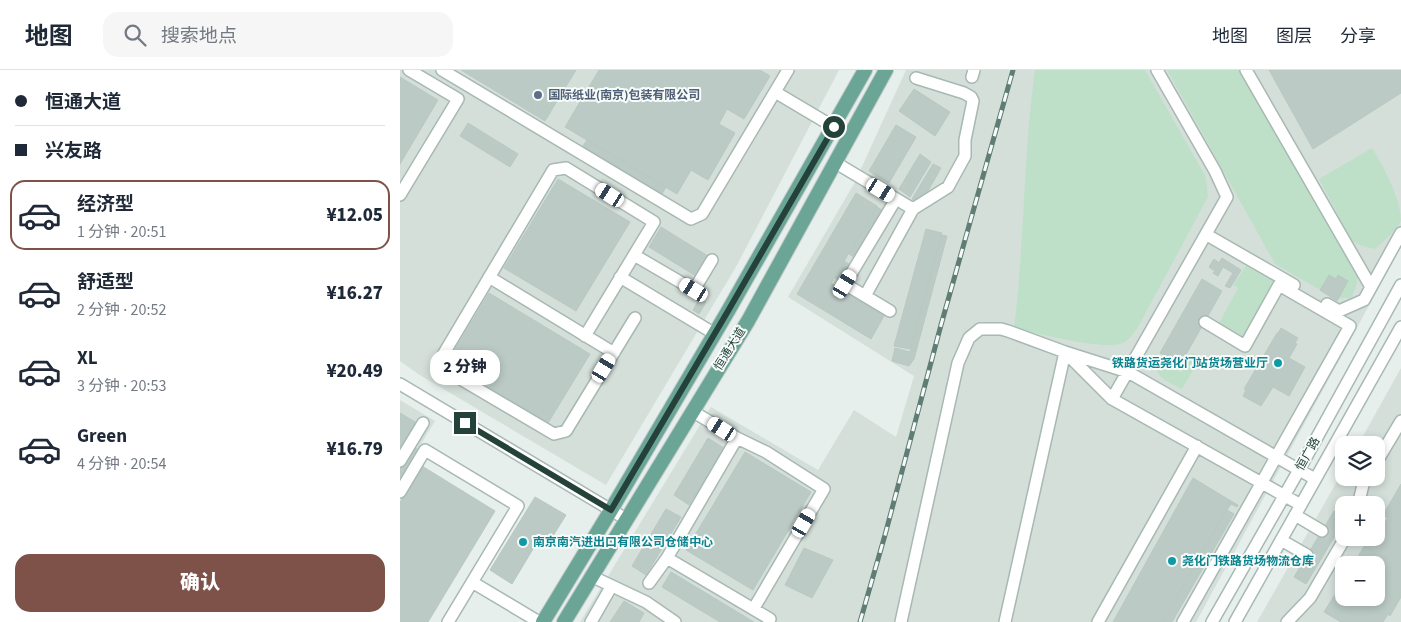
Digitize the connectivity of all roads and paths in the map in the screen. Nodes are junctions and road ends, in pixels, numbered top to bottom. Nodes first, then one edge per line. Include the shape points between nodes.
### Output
1 (409, 70) edge
2 (442, 70) edge
3 (788, 70) edge
4 (865, 70) edge
5 (886, 70) edge
6 (1157, 70) edge
7 (1246, 70) edge
8 (916, 78) dead end
9 (775, 92) junction
10 (834, 127) junction
11 (836, 163) junction
12 (400, 195) edge
13 (896, 199) junction
14 (914, 209) junction
15 (1401, 232) edge
16 (1207, 235) junction
17 (634, 255) junction
18 (712, 260) dead end
19 (489, 277) junction
20 (620, 277) junction
21 (1401, 285) edge
22 (1371, 286) junction
23 (866, 296) junction
24 (890, 311) dead end
25 (635, 318) dead end
26 (1204, 322) dead end
27 (1401, 326) edge
28 (715, 334) junction
29 (585, 336) junction
30 (1065, 352) junction
31 (614, 353) junction
32 (1128, 372) junction
33 (400, 384) edge
34 (1112, 399) junction
35 (692, 411) junction
36 (1401, 421) edge
37 (423, 423) dead end
38 (737, 438) junction
39 (1396, 439) edge
40 (1197, 446) junction
41 (1385, 452) edge
42 (1277, 457) junction
43 (400, 462) edge
44 (1299, 470) junction
45 (1316, 478) junction
46 (1262, 483) junction
47 (400, 492) edge
48 (1284, 495) junction
49 (611, 510) junction
50 (1298, 510) junction
51 (626, 519) junction
52 (1322, 531) tunnel mouth
53 (1281, 540) junction
54 (1336, 546) edge
55 (1307, 555) tunnel mouth
56 (667, 558) junction
57 (591, 576) junction
58 (472, 582) junction
59 (649, 583) dead end
60 (611, 586) junction
61 (754, 608) junction
62 (659, 618) edge
63 (770, 619) dead end
64 (448, 622) edge
65 (539, 622) edge
66 (543, 622) edge
67 (564, 622) edge
68 (591, 622) edge
69 (675, 622) edge
70 (901, 622) edge
71 (1005, 622) edge
72 (1098, 622) edge
73 (1184, 622) edge
74 (1212, 622) edge
75 (1235, 622) edge
76 (1287, 622) edge

1 - 12 street via 458,98
2 - 9 street via 691,219 702,214
3 - 9 street
4 - 10 main road, 恒通大道
5 - 11 main road, 恒通大道
6 - 16 street via 1227,197
7 - 22 street
8 - 14 street via 964,93 973,101 965,156 948,186
9 - 10 street
10 - 28 main road, 恒通大道
11 - 13 street
11 - 35 main road, 恒通大道 via 748,321
13 - 14 street
13 - 23 street via 845,284
14 - 23 street
15 - 22 street
16 - 22 street via 1339,311 1364,300
16 - 32 street
17 - 18 street via 694,290
17 - 19 street via 654,222 566,168 553,170
17 - 20 street
19 - 29 street
19 - 31 street via 436,365 554,434 566,431
20 - 28 street
20 - 29 street
21 - 44 street, 恒广路
23 - 24 street
25 - 31 street
26 - 42 street via 1245,346 1279,285 1350,326
27 - 45 street, 恒广路
28 - 49 main road, 恒通大道
29 - 31 street
30 - 32 street
30 - 34 street
30 - 70 street via 1000,329 980,329 969,338 958,363
30 - 71 street
32 - 34 street
32 - 42 street
33 - 49 street
34 - 40 street
35 - 38 street
35 - 51 main road, 恒通大道
36 - 39 street
37 - 43 street
38 - 56 street
38 - 61 street via 766,452 824,489
39 - 41 street
40 - 46 street
40 - 72 street
42 - 44 street
42 - 46 street
44 - 45 street
44 - 48 street, 恒广路
45 - 50 street, 恒广路
46 - 48 street
46 - 73 street
47 - 58 street via 425,450 518,506
48 - 50 street
48 - 74 street, 恒广路
49 - 51 street
49 - 66 main road, 恒通大道
50 - 52 street
50 - 53 street, 恒广路
51 - 57 main road, 恒通大道
53 - 55 street
53 - 75 street, 恒广路
54 - 76 street via 1323,565 1310,598
56 - 59 street
56 - 61 street
57 - 60 street
57 - 67 main road, 恒通大道
58 - 64 street
58 - 65 street
60 - 62 street via 646,602
60 - 68 street
61 - 63 street
62 - 69 street

